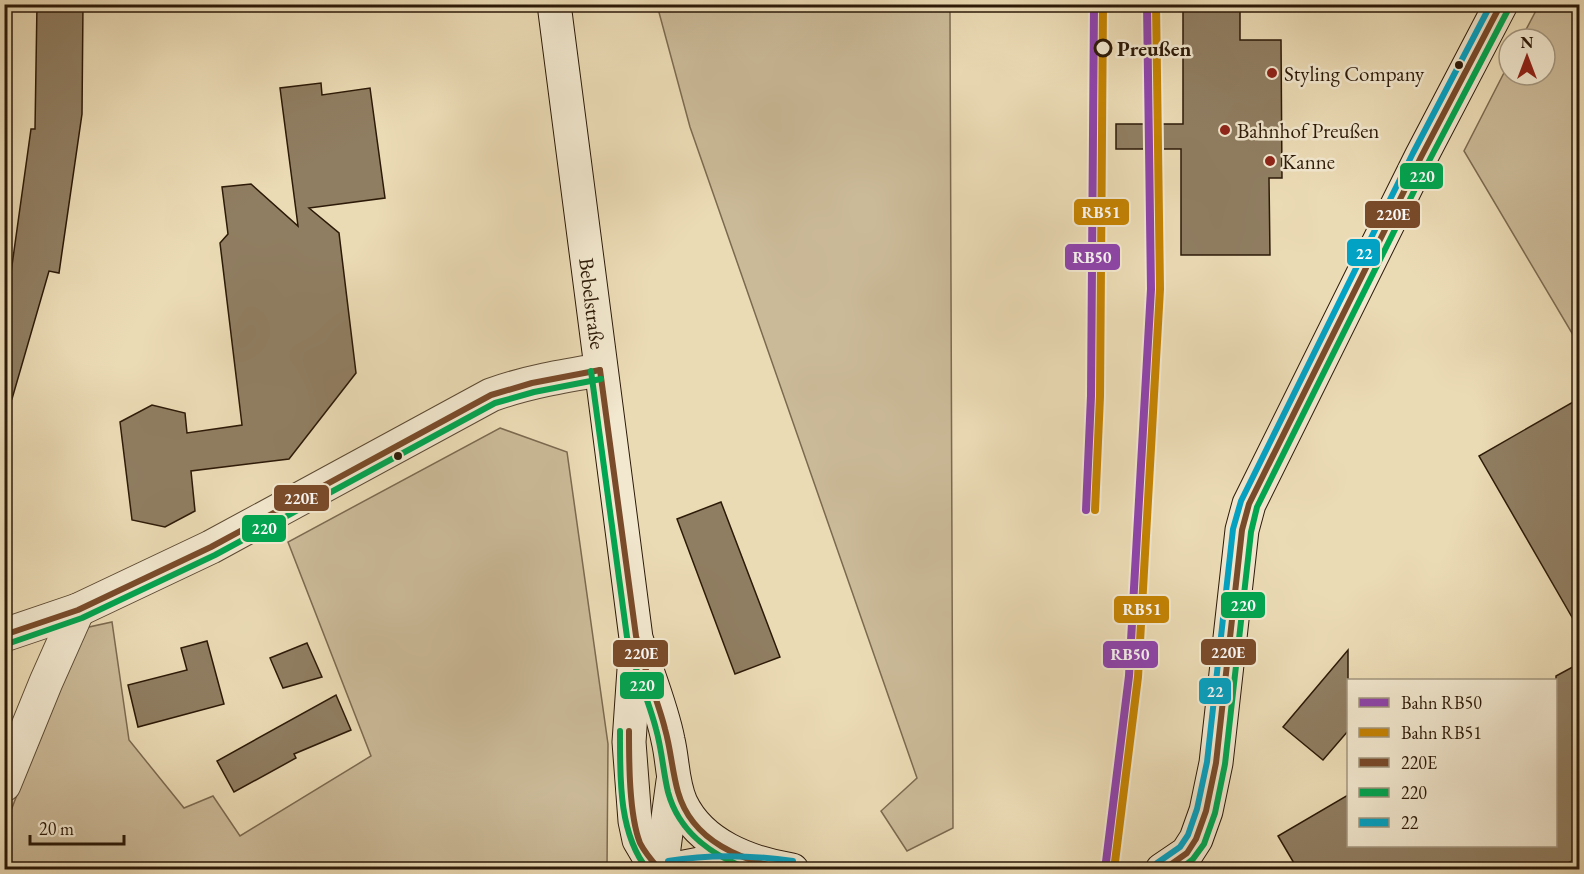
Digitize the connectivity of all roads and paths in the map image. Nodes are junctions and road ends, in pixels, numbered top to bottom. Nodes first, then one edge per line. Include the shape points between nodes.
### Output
1 (554, 4) edge
2 (1501, 4) edge
3 (600, 370) junction
4 (78, 610) junction
5 (4, 635) edge
6 (636, 638) junction
7 (674, 779) junction
8 (4, 785) edge
9 (637, 855) edge
10 (1183, 864) edge
11 (779, 867) edge
12 (661, 870) edge
13 (669, 870) edge

1 - 3 street, Bebelstraße
2 - 10 street via 1248,504 1236,575 1216,763 1206,811
3 - 4 street via 543,379 491,395 211,547
3 - 6 street, Bebelstraße
4 - 5 street
4 - 8 street
6 - 7 street, Bebelstraße via 668,738
6 - 9 street, Bebelstraße via 629,742
7 - 11 street via 692,821 710,839 734,852
7 - 12 street
9 - 12 street, Bebelstraße via 649,857
11 - 13 street via 700,864

